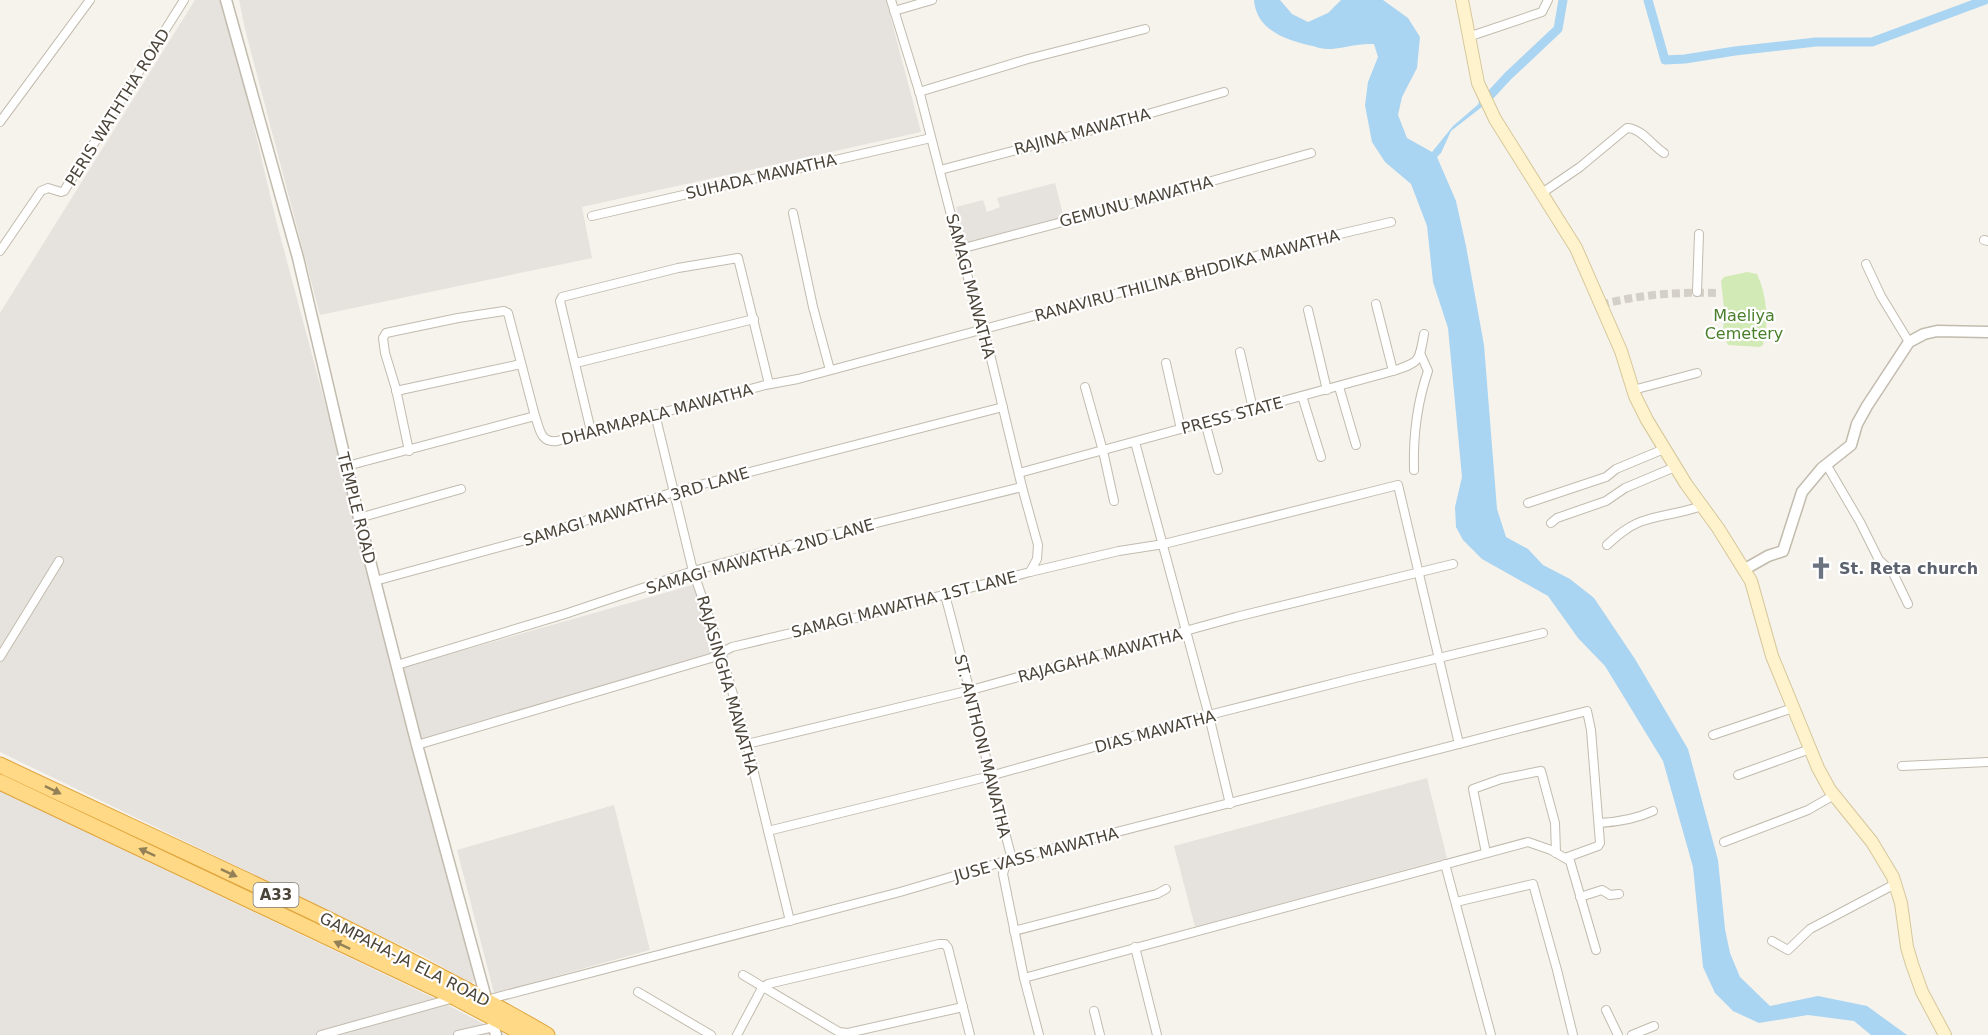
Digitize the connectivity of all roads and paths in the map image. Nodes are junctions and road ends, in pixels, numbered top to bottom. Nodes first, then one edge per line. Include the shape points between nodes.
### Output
1 (90, 0) edge
2 (184, 0) edge
3 (226, 0) edge
4 (891, 0) edge
5 (932, 0) edge
6 (1462, 0) edge
7 (1548, 0) edge
8 (894, 11) junction
9 (1145, 29) dead end
10 (1468, 38) junction
11 (919, 92) junction
12 (1224, 92) dead end
13 (0, 122) edge
14 (931, 138) junction
15 (1311, 153) dead end
16 (1664, 153) dead end
17 (940, 170) junction
18 (1542, 193) junction
19 (794, 213) dead end
20 (591, 216) dead end
21 (1391, 222) dead end
22 (1699, 234) dead end
23 (960, 249) junction
24 (0, 251) edge
25 (1866, 264) dead end
26 (1697, 292) dead end
27 (1376, 304) dead end
28 (1308, 310) dead end
29 (754, 319) junction
30 (983, 328) junction
31 (1988, 332) edge
32 (1424, 334) dead end
33 (1909, 342) junction
34 (1240, 352) dead end
35 (1420, 353) junction
36 (576, 363) junction
37 (1166, 363) dead end
38 (521, 364) junction
39 (830, 370) junction
40 (1393, 371) junction
41 (1697, 373) dead end
42 (769, 384) junction
43 (1085, 387) dead end
44 (1338, 387) junction
45 (1327, 390) junction
46 (1633, 390) junction
47 (396, 392) junction
48 (1302, 396) junction
49 (1003, 407) junction
50 (1253, 409) junction
51 (655, 414) junction
52 (535, 416) junction
53 (1205, 422) junction
54 (1181, 429) junction
55 (591, 431) junction
56 (1136, 442) junction
57 (1356, 445) dead end
58 (1664, 449) junction
59 (409, 451) junction
60 (1103, 451) junction
61 (1321, 457) dead end
62 (1826, 464) junction
63 (346, 466) junction
64 (1675, 467) junction
65 (1218, 470) dead end
66 (1414, 470) dead end
67 (1019, 473) junction
68 (1022, 487) junction
69 (461, 489) dead end
70 (673, 492) junction
71 (1114, 501) dead end
72 (1528, 503) dead end
73 (1701, 506) junction
74 (359, 518) junction
75 (1551, 523) dead end
76 (1164, 544) junction
77 (1607, 545) dead end
78 (59, 561) dead end
79 (1453, 564) dead end
80 (1745, 570) junction
81 (693, 571) junction
82 (1030, 572) junction
83 (1418, 573) junction
84 (375, 581) junction
85 (945, 595) junction
86 (1908, 604) dead end
87 (1186, 632) junction
88 (1543, 633) dead end
89 (721, 652) junction
90 (0, 657) edge
91 (1439, 657) junction
92 (397, 665) junction
93 (971, 690) junction
94 (1793, 708) junction
95 (1209, 716) junction
96 (1713, 735) dead end
97 (747, 744) junction
98 (1460, 744) junction
99 (417, 745) junction
100 (1810, 749) junction
101 (1988, 762) edge
102 (0, 765) edge
103 (1902, 766) dead end
104 (1737, 775) dead end
105 (990, 776) junction
106 (0, 782) edge
107 (1834, 795) junction
108 (1230, 804) junction
109 (1653, 810) dead end
110 (1599, 823) junction
111 (768, 831) junction
112 (1724, 842) dead end
113 (1486, 853) junction
114 (1556, 853) junction
115 (1565, 858) junction
116 (1012, 859) junction
117 (1446, 864) junction
118 (1895, 884) junction
119 (1166, 889) dead end
120 (1619, 894) dead end
121 (1580, 897) junction
122 (1456, 902) junction
123 (790, 921) junction
124 (1014, 931) junction
125 (1772, 941) dead end
126 (1135, 947) junction
127 (1596, 950) dead end
128 (743, 975) dead end
129 (1024, 978) junction
130 (762, 988) junction
131 (638, 992) dead end
132 (456, 998) junction
133 (963, 1007) junction
134 (1606, 1010) dead end
135 (1094, 1011) dead end
136 (492, 1019) edge
137 (1654, 1026) dead end
138 (321, 1035) edge
139 (458, 1035) edge
140 (526, 1035) edge
141 (547, 1035) edge
142 (711, 1035) edge
143 (737, 1035) edge
144 (970, 1035) edge
145 (1039, 1035) edge
146 (1100, 1035) edge
147 (1157, 1035) edge
148 (1491, 1035) edge
149 (1573, 1035) edge
150 (1618, 1035) edge
151 (1632, 1035) edge
152 (1945, 1035) edge

1 - 13 street
2 - 24 street, PERIS WATHTHA ROAD via 64,191 41,191
3 - 63 street, TEMPLE ROAD via 298,258
4 - 8 street, SAMAGI MAWATHA
5 - 8 street
6 - 10 main road
7 - 10 street via 1542,12
8 - 11 street, SAMAGI MAWATHA
9 - 11 street
10 - 18 main road via 1478,84 1486,101
11 - 14 street, SAMAGI MAWATHA
12 - 17 street, RAJINA MAWATHA
14 - 17 street, SAMAGI MAWATHA
14 - 20 street, SUHADA MAWATHA
15 - 23 street, GEMUNU MAWATHA
16 - 18 street via 1627,128
17 - 23 street, SAMAGI MAWATHA
18 - 46 main road via 1576,248 1621,351
19 - 39 street
21 - 30 street, RANAVIRU THILINA BHDDIKA MAWATHA
22 - 26 street
23 - 30 street, SAMAGI MAWATHA
25 - 33 street
27 - 40 street
28 - 45 street
29 - 36 street
29 - 36 street via 738,258 678,268 562,297
29 - 42 street
30 - 39 street, DHARMAPALA MAWATHA
30 - 49 street, SAMAGI MAWATHA
31 - 33 street via 1937,331
32 - 35 street
33 - 62 street via 1867,406 1851,445
34 - 50 street
35 - 40 street, PRESS STATE via 1414,364
35 - 66 street via 1428,371 1413,440
36 - 55 street
37 - 54 street
38 - 47 street
38 - 47 street via 508,313 504,311 386,333 385,353
38 - 52 street
39 - 42 street, DHARMAPALA MAWATHA
40 - 44 street, PRESS STATE
41 - 46 street
42 - 51 street, DHARMAPALA MAWATHA
43 - 60 street
44 - 45 street, PRESS STATE
44 - 57 street
45 - 48 street, PRESS STATE
46 - 58 main road
47 - 59 street
48 - 50 street, PRESS STATE
48 - 61 street
49 - 67 street, SAMAGI MAWATHA
49 - 70 street, SAMAGI MAWATHA 3RD LANE
50 - 53 street, PRESS STATE
51 - 55 street, DHARMAPALA MAWATHA
51 - 70 street, RAJASINGHA MAWATHA
52 - 55 street, DHARMAPALA MAWATHA via 541,434 549,442
52 - 59 street
53 - 54 street, PRESS STATE
53 - 65 street
54 - 56 street, PRESS STATE
56 - 60 street, PRESS STATE
56 - 76 street
58 - 64 main road
58 - 72 street via 1606,477
59 - 63 street
60 - 67 street, PRESS STATE
60 - 71 street
62 - 80 street via 1802,492 1783,551
62 - 86 street
63 - 74 street, TEMPLE ROAD
64 - 73 main road
64 - 75 street
67 - 68 street, SAMAGI MAWATHA
68 - 81 street, SAMAGI MAWATHA 2ND LANE
68 - 82 street, SAMAGI MAWATHA via 1038,545 1037,559
69 - 74 street
70 - 81 street, RAJASINGHA MAWATHA
70 - 84 street, SAMAGI MAWATHA 3RD LANE via 529,539
73 - 77 street via 1646,520 1623,530
73 - 80 main road
74 - 84 street, TEMPLE ROAD
76 - 82 street, SAMAGI MAWATHA 1ST LANE via 1119,550
76 - 83 street, SAMAGI MAWATHA 1ST LANE via 1398,485
76 - 87 street
78 - 90 street
79 - 83 street, RAJAGAHA MAWATHA
80 - 94 main road
81 - 89 street, RAJASINGHA MAWATHA
81 - 92 street, SAMAGI MAWATHA 2ND LANE via 566,615
82 - 85 street, SAMAGI MAWATHA 1ST LANE
83 - 87 street, RAJAGAHA MAWATHA
83 - 91 street
84 - 92 street, TEMPLE ROAD
85 - 89 street, SAMAGI MAWATHA 1ST LANE
85 - 93 street, ST. ANTHONI MAWATHA
87 - 93 street, RAJAGAHA MAWATHA
87 - 95 street
88 - 91 street, DIAS MAWATHA
89 - 97 street, RAJASINGHA MAWATHA
89 - 99 street, SAMAGI MAWATHA 1ST LANE
91 - 95 street, DIAS MAWATHA
91 - 98 street
92 - 99 street, TEMPLE ROAD
93 - 97 street, RAJAGAHA MAWATHA
93 - 105 street, ST. ANTHONI MAWATHA
94 - 96 street
94 - 100 main road
95 - 105 street, DIAS MAWATHA
95 - 108 street
97 - 111 street, RAJASINGHA MAWATHA
98 - 108 street, JUSE VASS MAWATHA
98 - 110 street, JUSE VASS MAWATHA via 1587,711
99 - 136 street, TEMPLE ROAD
100 - 104 street
100 - 107 main road
101 - 103 street
102 -> 136 highway, GAMPAHA-JA ELA ROAD / A33 via 323,916
105 - 111 street, DIAS MAWATHA
105 - 116 street, ST. ANTHONI MAWATHA
132 -> 106 highway, GAMPAHA-JA ELA ROAD / A33
107 - 112 street via 1808,810
107 - 118 main road via 1872,842
108 - 116 street, JUSE VASS MAWATHA
109 - 110 street via 1639,817
110 - 115 street via 1598,846
111 - 123 street, RAJASINGHA MAWATHA
113 - 114 street via 1528,842
113 - 114 street via 1473,789 1541,771 1555,823
113 - 117 street
114 - 115 street
115 - 121 street via 1570,861
116 - 123 street, JUSE VASS MAWATHA
116 - 124 street, ST. ANTHONI MAWATHA via 1006,863 1003,874
117 - 122 street
117 - 126 street
118 - 125 street via 1810,929 1788,950
118 - 152 main road via 1912,964
119 - 124 street
120 - 121 street via 1610,896 1602,891
121 - 127 street
122 - 148 street
122 - 149 street via 1533,884
123 - 136 street, JUSE VASS MAWATHA
124 - 129 street, ST. ANTHONI MAWATHA
126 - 129 street
126 - 147 street
128 - 130 street
129 - 145 street, ST. ANTHONI MAWATHA
130 - 133 street via 839,1032 848,1033
130 - 133 street via 945,944
130 - 143 street
131 - 142 street
132 - 136 highway, GAMPAHA-JA ELA ROAD / A33
132 - 138 street
133 - 144 street
134 - 150 street
135 - 146 street
136 - 139 street, JUSE VASS MAWATHA
136 - 140 highway, GAMPAHA-JA ELA ROAD / A33
136 - 141 highway, GAMPAHA-JA ELA ROAD / A33
137 - 151 street

